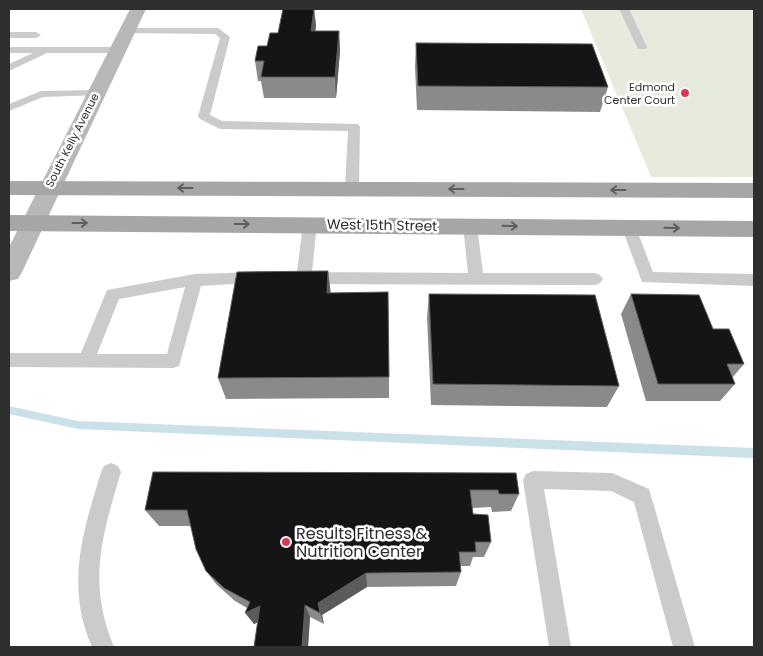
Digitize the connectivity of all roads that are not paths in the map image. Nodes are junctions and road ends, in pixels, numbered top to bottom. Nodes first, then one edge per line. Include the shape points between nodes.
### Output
1 (138, 9) edge
2 (624, 9) edge
3 (127, 31) junction
4 (9, 35) edge
5 (642, 47) dead end
6 (9, 50) edge
7 (26, 50) junction
8 (49, 50) junction
9 (117, 50) junction
10 (9, 68) edge
11 (96, 93) junction
12 (9, 108) edge
13 (9, 188) edge
14 (48, 188) junction
15 (352, 188) junction
16 (754, 191) edge
17 (20, 223) edge
18 (310, 224) junction
19 (470, 226) junction
20 (628, 228) junction
21 (754, 229) edge
22 (9, 272) edge
23 (304, 278) junction
24 (647, 278) junction
25 (476, 279) junction
26 (595, 279) dead end
27 (630, 279) dead end
28 (195, 280) junction
29 (754, 280) edge
30 (9, 360) edge
31 (86, 361) junction
32 (111, 472) dead end
33 (103, 647) edge
34 (560, 647) edge
35 (684, 647) edge

1 - 3 main road, South Kelly Avenue
2 - 5 lane
3 - 9 main road, South Kelly Avenue
3 - 15 lane via 218,32 225,37 204,116 220,125 354,127
4 - 7 lane via 36,35
6 - 7 lane
7 - 8 lane
8 - 9 lane
8 - 10 lane
9 - 11 main road, South Kelly Avenue
11 - 12 lane via 41,94
11 - 14 main road, South Kelly Avenue
13 - 14 main road
15 -> 14 main road
14 - 17 main road, South Kelly Avenue
16 -> 15 main road
17 -> 18 main road, West 15th Street
17 - 22 main road, South Kelly Avenue
18 - 19 main road, West 15th Street
18 - 23 lane
19 -> 20 main road, West 15th Street
19 - 25 lane
20 -> 21 main road, West 15th Street
20 - 24 lane
23 - 25 lane
23 - 28 lane
24 - 27 lane
24 - 29 lane
25 - 26 lane
28 - 31 lane via 113,294
28 - 31 lane via 174,361
30 - 31 lane
32 - 33 lane via 92,538 89,585 96,634
34 - 35 lane via 533,480 612,482 642,496

